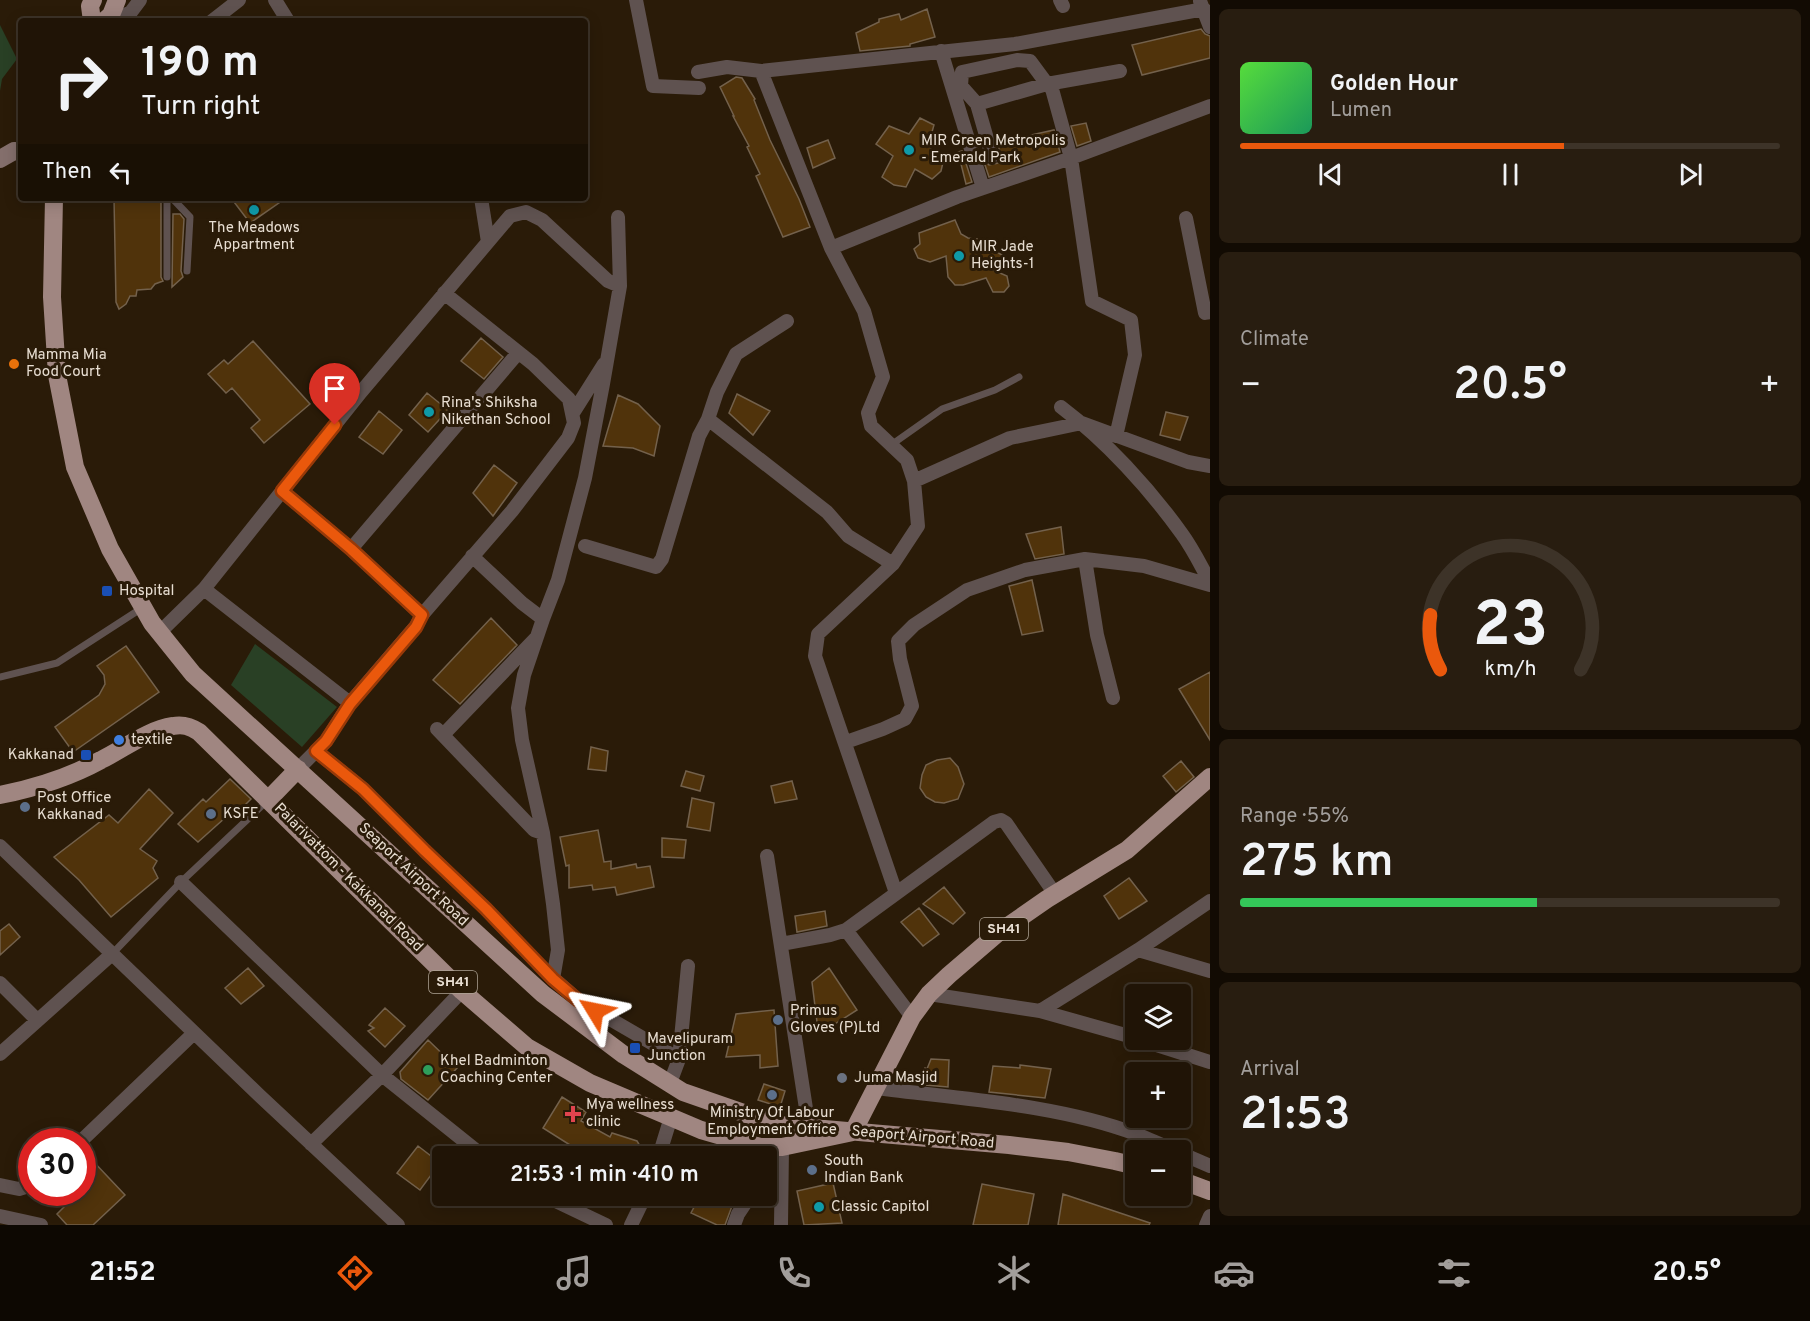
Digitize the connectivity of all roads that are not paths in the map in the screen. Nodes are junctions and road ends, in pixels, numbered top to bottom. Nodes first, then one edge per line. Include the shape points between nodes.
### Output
1 (93, 0) edge
2 (117, 0) edge
3 (140, 0) edge
4 (239, 0) edge
5 (275, 0) edge
6 (636, 0) edge
7 (1202, 4) edge
8 (92, 18) edge
9 (108, 18) edge
10 (120, 18) edge
11 (216, 18) edge
12 (286, 18) edge
13 (1210, 27) edge
14 (941, 51) junction
15 (761, 70) junction
16 (1120, 71) dead end
17 (698, 72) dead end
18 (1047, 84) junction
19 (699, 88) dead end
20 (977, 104) junction
21 (1210, 106) edge
22 (18, 152) edge
23 (992, 156) dead end
24 (1071, 158) junction
25 (0, 159) edge
26 (983, 188) junction
27 (54, 201) edge
28 (170, 201) edge
29 (173, 201) edge
30 (481, 201) edge
31 (618, 217) dead end
32 (1186, 218) dead end
33 (488, 242) junction
34 (831, 248) junction
35 (187, 271) dead end
36 (167, 277) dead end
37 (620, 286) junction
38 (444, 293) junction
39 (1210, 312) edge
40 (787, 321) dead end
41 (518, 353) junction
42 (608, 361) junction
43 (1019, 377) dead end
44 (1061, 407) dead end
45 (573, 412) junction
46 (708, 419) junction
47 (1082, 423) junction
48 (1116, 436) junction
49 (891, 445) junction
50 (1210, 466) edge
51 (914, 481) junction
52 (282, 491) junction
53 (585, 546) dead end
54 (351, 549) junction
55 (472, 556) junction
56 (1085, 559) junction
57 (893, 564) junction
58 (1210, 584) edge
59 (204, 589) junction
60 (144, 607) junction
61 (422, 615) junction
62 (543, 619) junction
63 (159, 633) junction
64 (539, 635) junction
65 (0, 677) edge
66 (1113, 698) dead end
67 (350, 704) junction
68 (846, 742) junction
69 (316, 751) junction
70 (297, 769) junction
71 (1210, 777) edge
72 (0, 795) edge
73 (269, 799) junction
74 (543, 833) junction
75 (0, 846) edge
76 (767, 856) dead end
77 (181, 882) junction
78 (896, 893) junction
79 (1055, 894) junction
80 (1210, 901) edge
81 (846, 930) junction
82 (781, 944) junction
83 (1138, 950) junction
84 (112, 954) junction
85 (688, 966) dead end
86 (1210, 971) edge
87 (553, 979) junction
88 (0, 984) edge
89 (462, 991) junction
90 (929, 994) junction
91 (1040, 1011) junction
92 (912, 1017) junction
93 (36, 1020) junction
94 (194, 1033) junction
95 (1125, 1035) edge
96 (1172, 1050) edge
97 (0, 1054) edge
98 (679, 1059) junction
99 (1210, 1062) edge
100 (382, 1075) junction
101 (670, 1083) junction
102 (876, 1088) junction
103 (671, 1117) junction
104 (96, 1128) edge
105 (809, 1128) junction
106 (853, 1132) junction
107 (1150, 1140) edge
108 (311, 1144) junction
109 (471, 1146) edge
110 (662, 1146) edge
111 (782, 1147) junction
112 (777, 1154) edge
113 (1191, 1158) edge
114 (1125, 1164) edge
115 (1210, 1166) edge
116 (1191, 1184) edge
117 (0, 1185) edge
118 (18, 1189) edge
119 (1210, 1191) edge
120 (566, 1206) edge
121 (640, 1206) edge
122 (743, 1206) edge
123 (1210, 1216) edge
124 (6, 1220) edge
125 (41, 1225) edge
126 (398, 1225) edge
127 (606, 1225) edge
128 (631, 1225) edge
129 (734, 1225) edge
130 (781, 1225) edge
131 (1206, 1225) edge

1 - 8 main road
2 - 9 main road
3 - 10 street via 131,12
4 - 11 street
5 - 12 street
6 - 19 street via 652,86
7 - 13 street
7 - 14 street via 1015,44
14 - 15 street
14 - 26 street
15 - 17 street via 727,67
15 - 34 street
16 - 18 street
18 - 20 street
18 - 20 street via 1030,61 1017,60 962,72 961,86
18 - 24 street via 1052,89
20 - 23 street
21 - 24 street
22 - 25 main road
24 - 26 street
24 - 48 street via 1092,301 1131,320 1135,355
26 - 34 street
27 - 60 main road, Seaport Airport Road via 52,297 57,375 75,467 110,549
28 - 36 lane
29 - 35 lane via 190,217
30 - 33 street
31 - 37 street
32 - 39 street via 1205,313
33 - 37 street via 510,216 526,212 542,220 608,281
33 - 38 street
34 - 49 street via 864,311 882,376 868,413 871,426
37 - 42 street
38 - 41 street
38 - 52 street
40 - 46 street via 736,354
41 - 45 street via 569,399
41 - 54 street
42 - 45 street
42 - 62 street via 585,478 558,580
43 - 49 lane via 942,409
44 - 47 street
45 - 55 street via 574,423 568,438
46 - 53 street via 699,436 662,559 656,567
46 - 57 street via 827,513 848,536
47 - 48 street
47 - 51 street via 1010,438
47 - 58 street via 1183,535
48 - 50 street
49 - 51 street via 907,460
51 - 57 street via 918,526
52 - 54 street
52 - 59 street
54 - 61 street
55 - 61 street
55 - 62 street
56 - 58 street via 1143,566
56 - 66 street via 1097,635
56 - 68 street via 1025,570 967,590 914,626 898,641 912,706 904,719
57 - 68 street via 818,634 815,656
59 - 63 street
59 - 67 street
60 - 63 main road, Seaport Airport Road
60 - 65 lane via 57,663
61 - 67 street
62 - 64 street
63 - 70 main road, Seaport Airport Road via 193,674
64 - 74 street via 524,675 518,708
64 - 74 street via 440,732 534,830
67 - 69 street
68 - 78 street
69 - 70 street
69 - 87 street via 363,789
70 - 73 main road
70 - 101 main road, Seaport Airport Road via 543,994 624,1055
71 - 79 main road, SH41 via 1127,850
72 - 73 main road, Palarivattom - Kakkanad Road / SH41 via 72,774 156,731 180,724 199,732
73 - 77 lane
73 - 89 main road, Palarivattom - Kakkanad Road / SH41
74 - 87 street via 558,950
75 - 84 street
76 - 82 street
77 - 84 lane
77 - 100 street
78 - 79 street via 1001,820
78 - 81 street
79 - 90 main road, SH41 via 998,933
80 - 83 street
81 - 82 street
81 - 92 street
82 - 105 street
83 - 86 street
83 - 91 street
84 - 93 street
84 - 94 street
85 - 98 street
87 - 98 street via 579,1001
88 - 93 street
89 - 100 street
89 - 103 main road, Palarivattom - Kakkanad Road / SH41 via 527,1047 590,1083
90 - 91 street
90 - 92 main road, SH41
91 - 95 street
92 - 102 main road, SH41
93 - 97 street
94 - 104 street
94 - 108 street
96 - 99 street
98 - 101 street
100 - 108 street
100 - 109 street
101 - 105 main road, Seaport Airport Road via 683,1092 778,1125
102 - 106 main road, SH41
102 - 107 street via 1016,1105
103 - 110 street
103 - 111 main road, Palarivattom - Kakkanad Road / SH41 via 760,1147
105 - 106 main road, Seaport Airport Road
106 - 111 main road, Palarivattom - Kakkanad Road / SH41
106 - 114 main road, Seaport Airport Road via 1009,1145
108 - 126 street
111 - 112 street
111 - 130 street
113 - 115 street
116 - 119 main road
117 - 118 street
120 - 127 street
121 - 128 street
122 - 129 street
123 - 131 street
124 - 125 street

